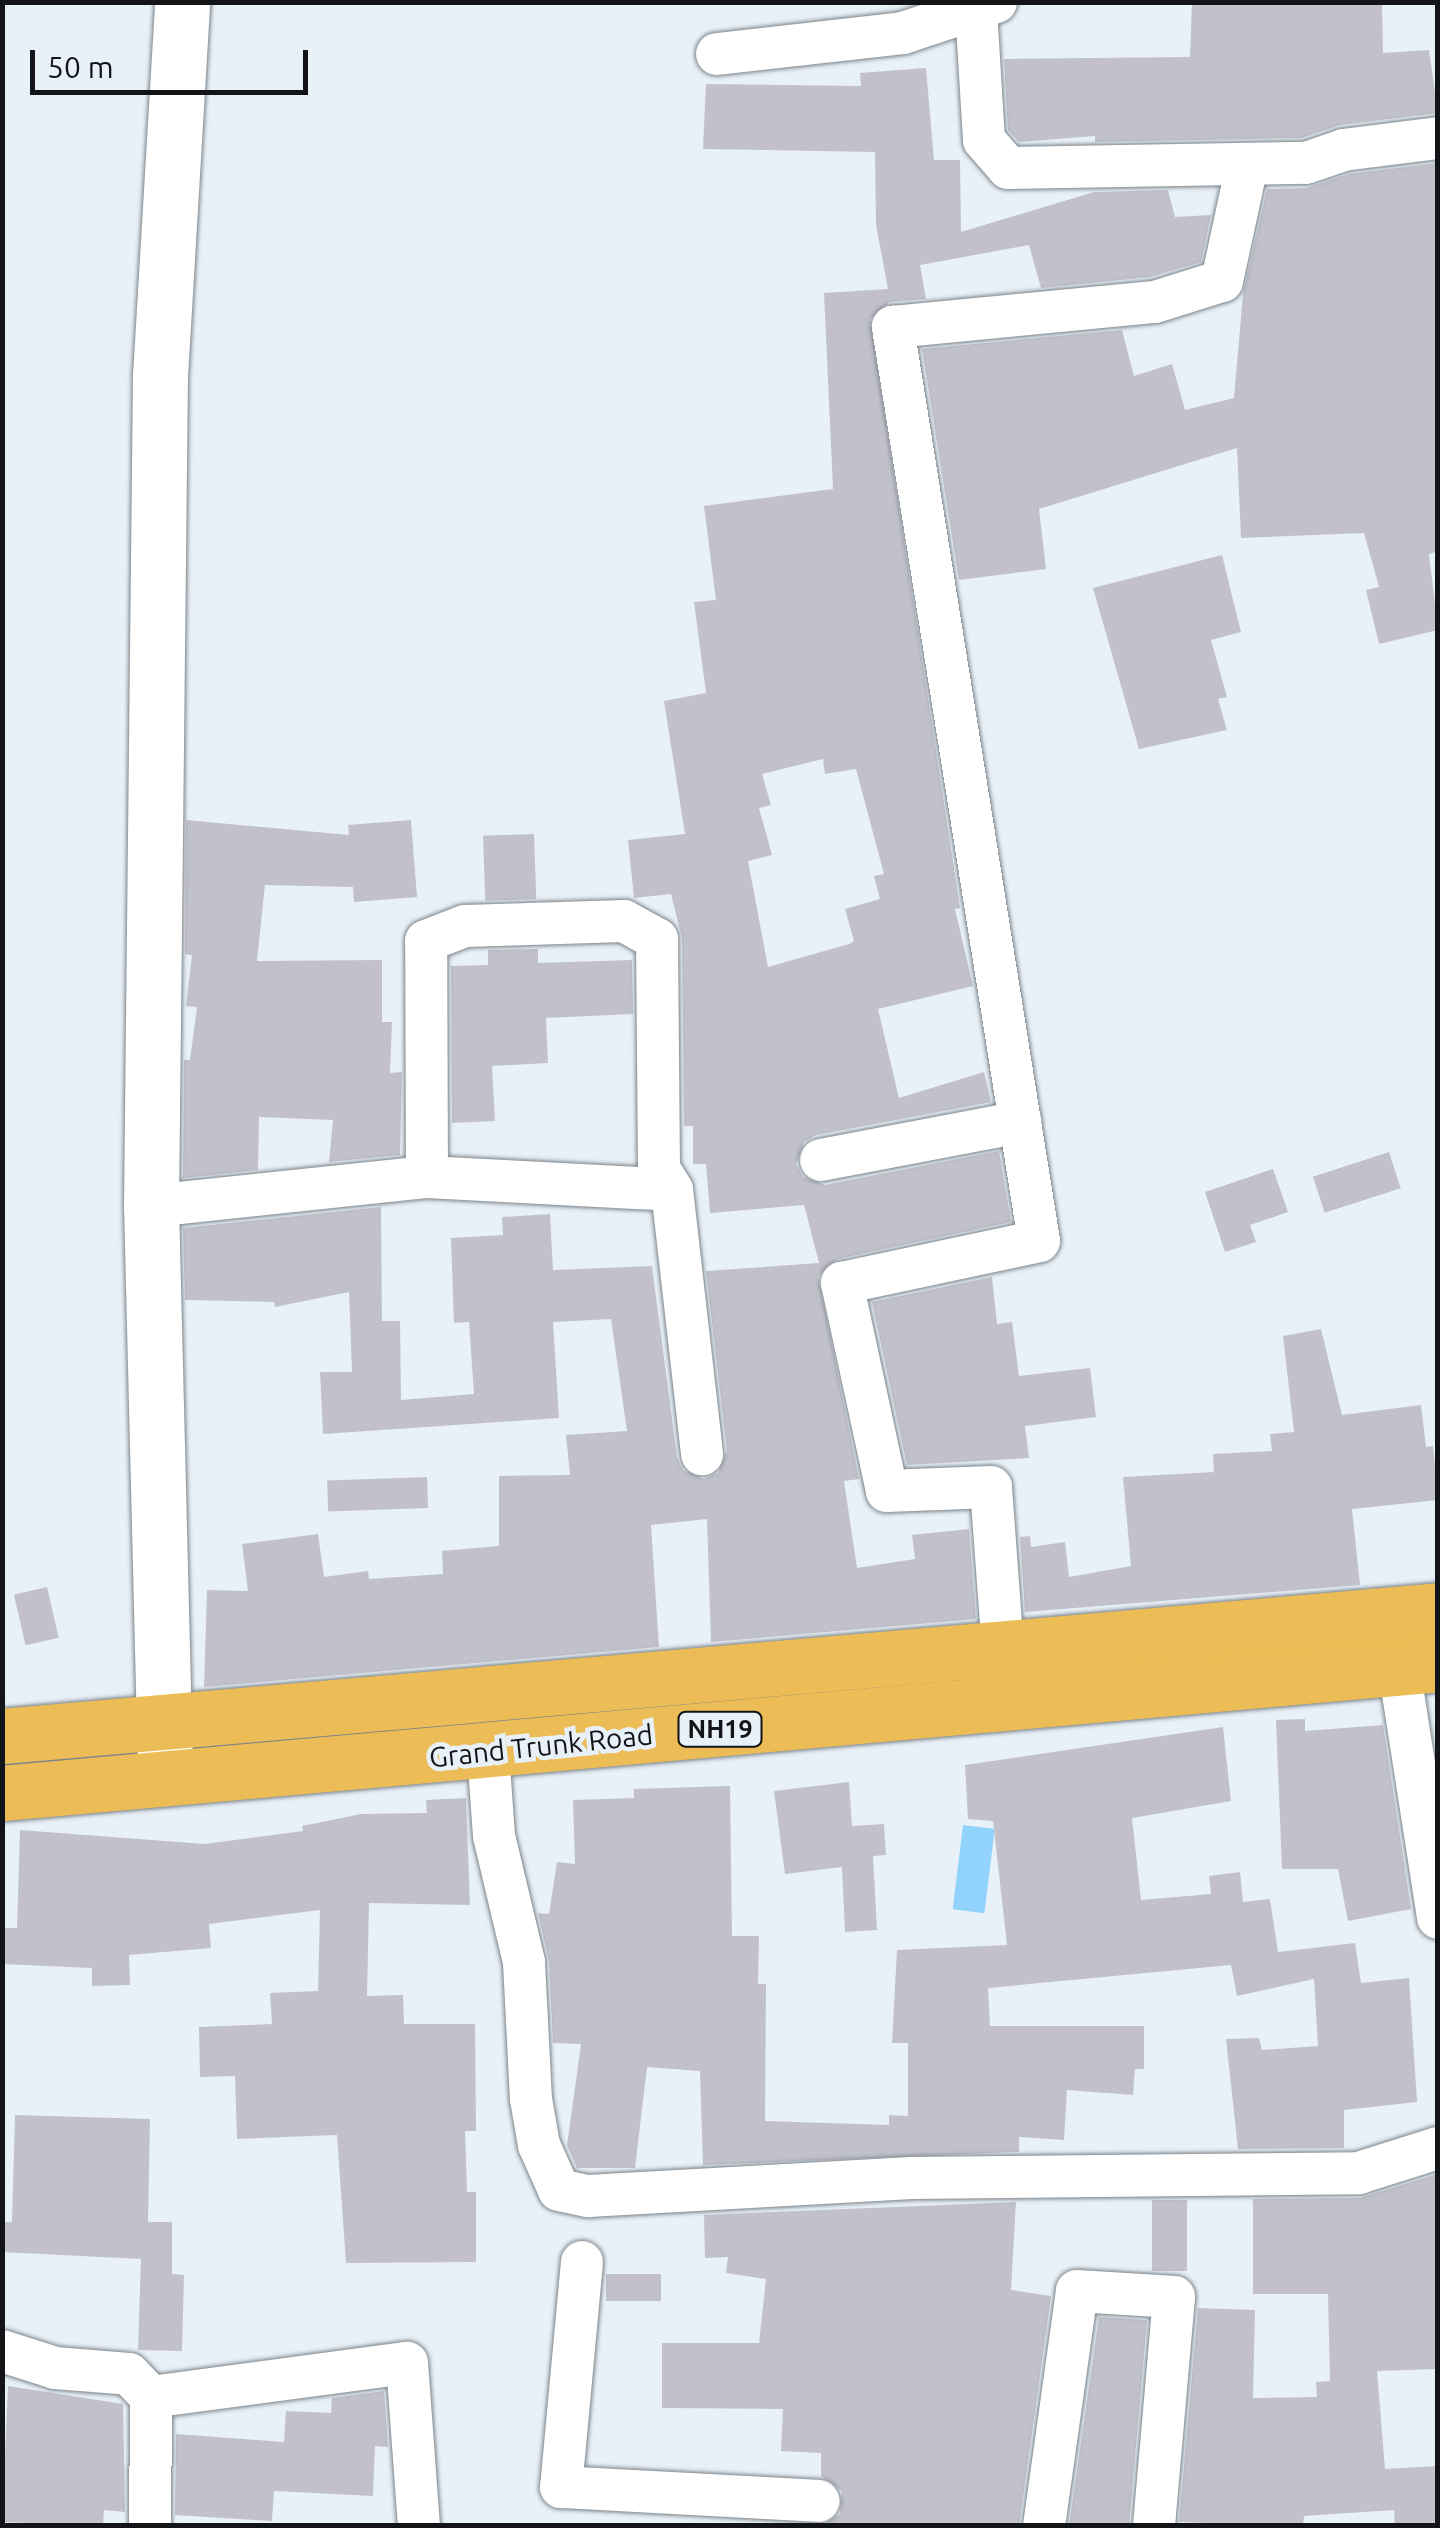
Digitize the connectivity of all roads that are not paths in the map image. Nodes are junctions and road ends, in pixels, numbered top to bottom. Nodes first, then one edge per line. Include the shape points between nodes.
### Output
1 (182, 2) edge
2 (986, 6) edge
3 (898, 18) edge
4 (717, 54) dead end
5 (1438, 138) edge
6 (1246, 165) junction
7 (1020, 1122) junction
8 (821, 1160) dead end
9 (427, 1178) junction
10 (672, 1190) junction
11 (151, 1206) junction
12 (702, 1454) dead end
13 (1438, 1610) edge
14 (1003, 1651) junction
15 (1418, 1666) edge
16 (164, 1722) junction
17 (2, 1736) edge
18 (488, 1752) junction
19 (165, 1782) junction
20 (2, 1792) edge
21 (1438, 1918) edge
22 (1438, 2148) edge
23 (582, 2262) dead end
24 (2, 2352) edge
25 (150, 2397) junction
26 (819, 2501) dead end
27 (150, 2526) edge
28 (419, 2526) edge
29 (1044, 2526) edge
30 (1154, 2526) edge

1 - 11 street via 160,376
2 - 3 street
2 - 6 street via 984,140 1008,168
3 - 4 street
5 - 6 street via 1343,150 1306,164
6 - 7 street via 1222,281 1155,302 893,327
7 - 8 street
7 - 14 street via 1039,1242 842,1283 887,1491 992,1486
9 - 10 street
9 - 10 street via 426,941 466,926 624,921 657,939 659,1169
9 - 11 street
10 - 12 street
11 - 16 street
13 - 14 highway, Grand Trunk Road / NH19
14 - 16 highway, Grand Trunk Road / NH19
15 - 18 highway, Grand Trunk Road / NH19
15 - 21 street
16 - 17 highway, Grand Trunk Road / NH19
16 - 19 street
18 - 19 highway, Grand Trunk Road / NH19
18 - 22 street via 494,1836 524,1962 538,2146 559,2190 588,2196 911,2178 1359,2173
19 - 20 highway, Grand Trunk Road / NH19
23 - 26 street via 561,2487
24 - 25 street via 55,2368 129,2374
25 - 27 street
25 - 28 street via 407,2363
29 - 30 street via 1076,2291 1174,2296

